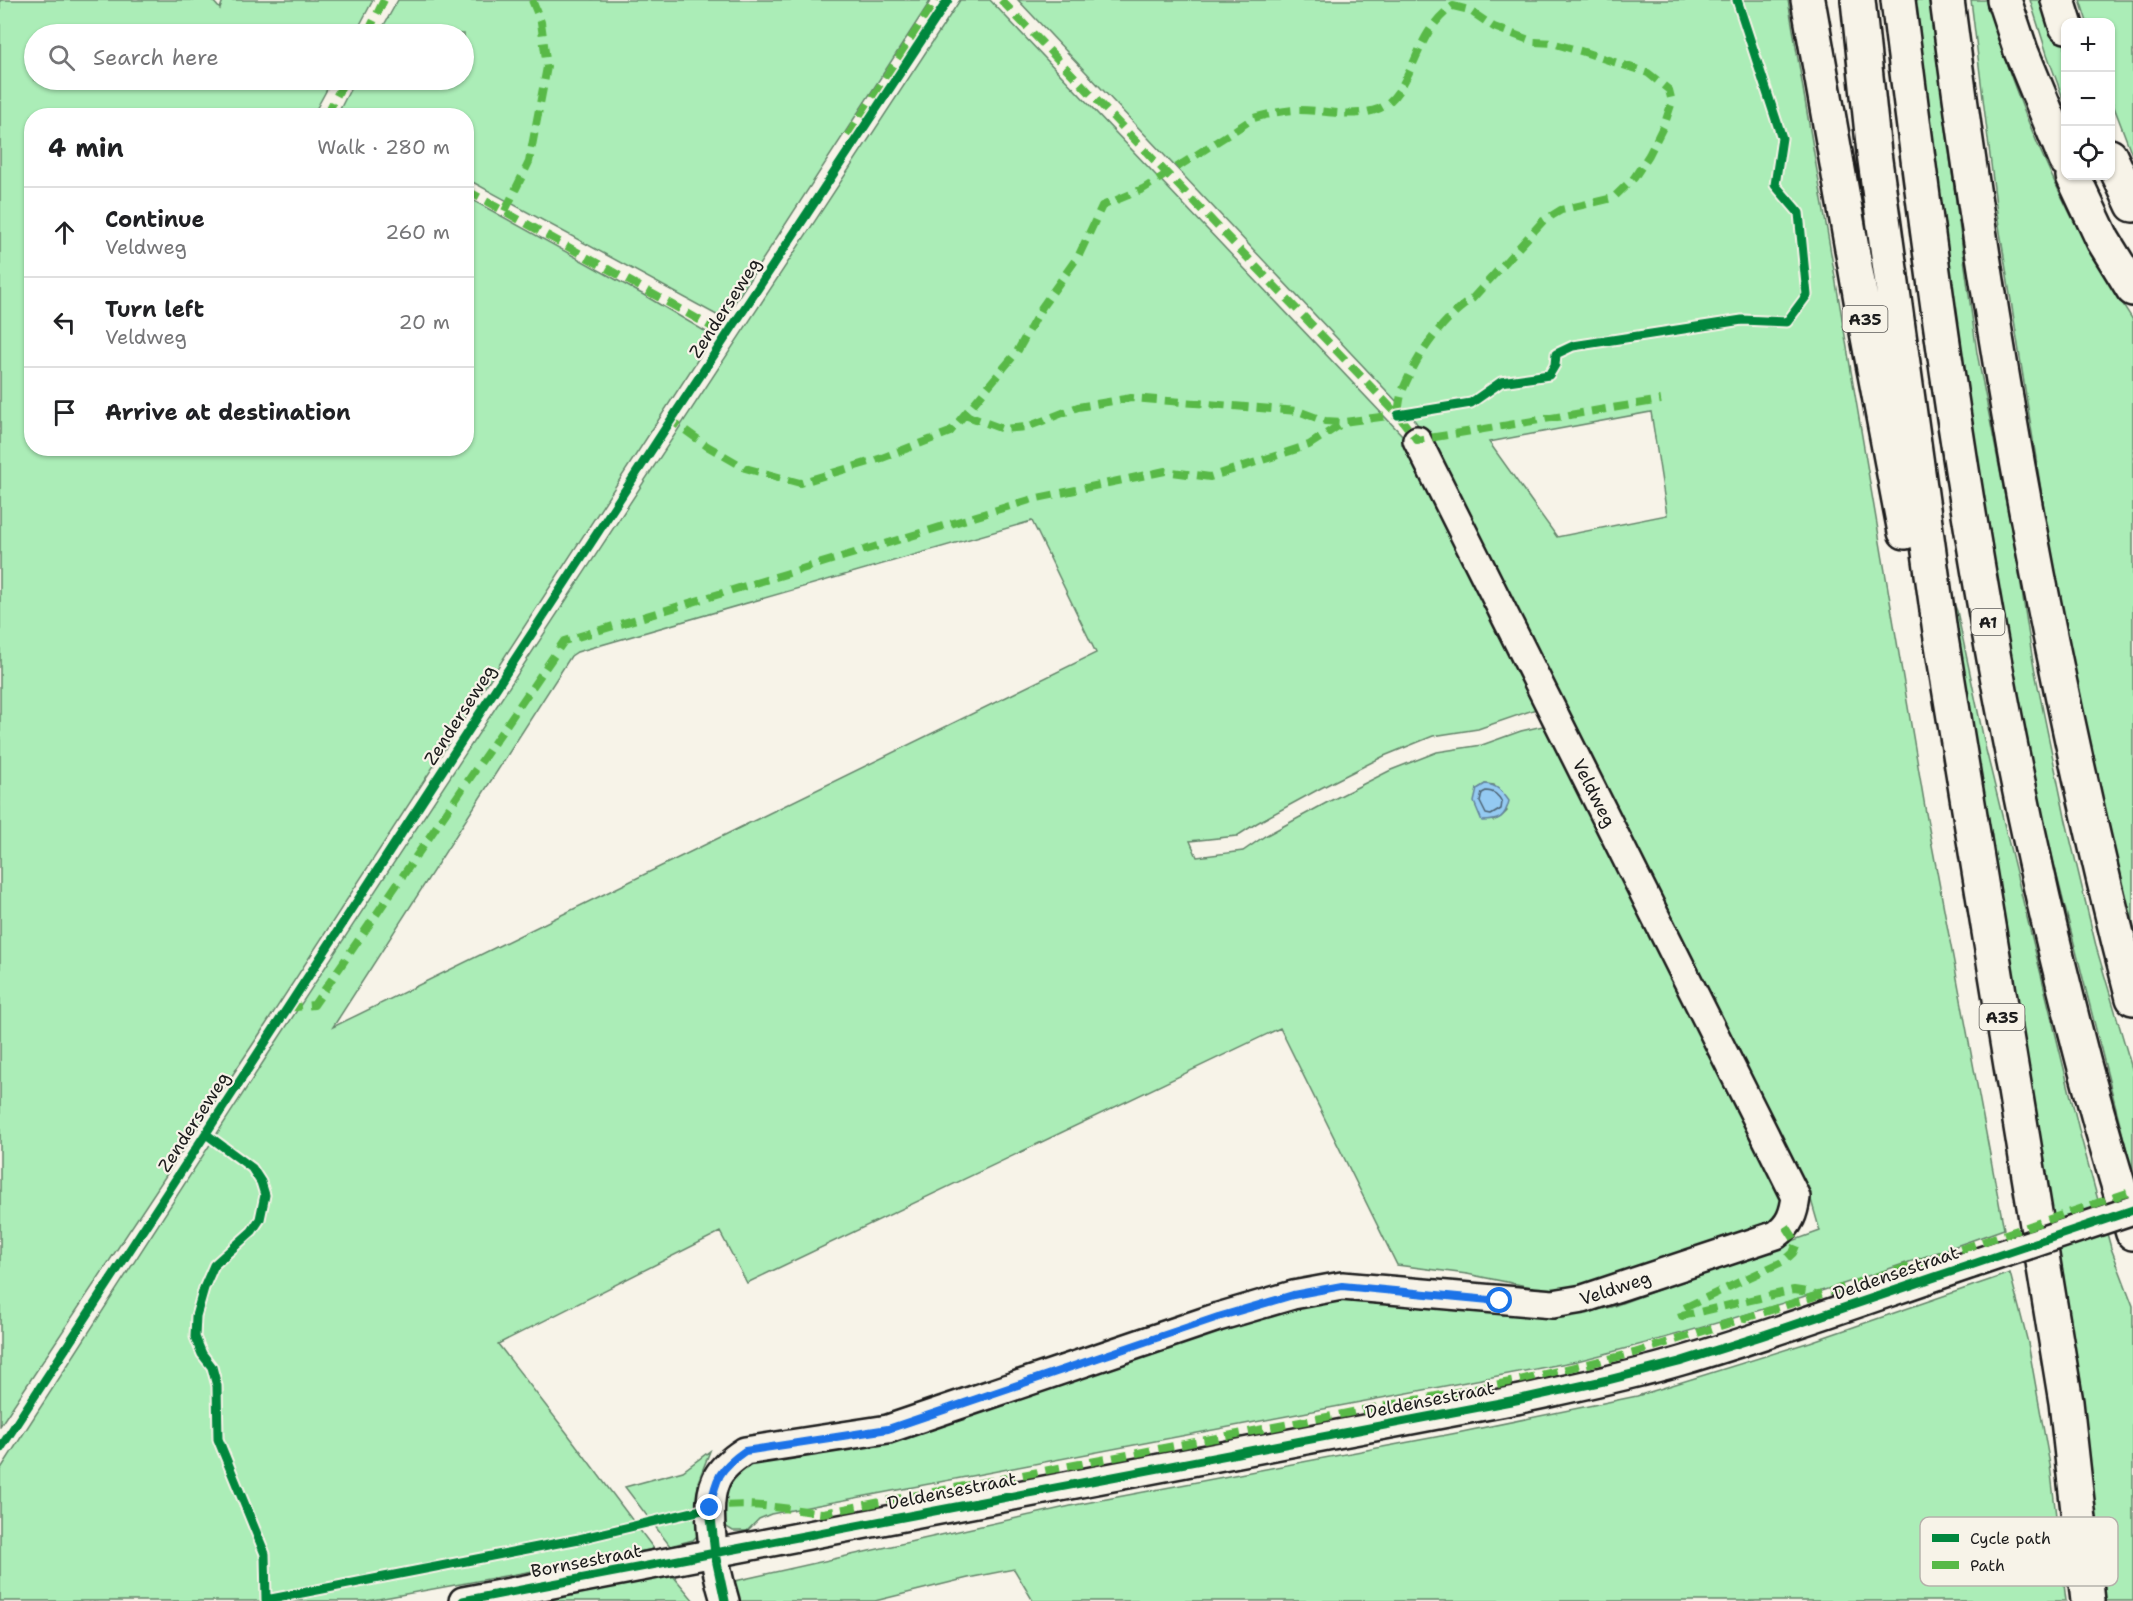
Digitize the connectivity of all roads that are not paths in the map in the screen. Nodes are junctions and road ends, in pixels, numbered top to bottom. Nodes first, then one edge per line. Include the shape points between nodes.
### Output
1 (1808, 0) edge
2 (1858, 0) edge
3 (1898, 0) edge
4 (1947, 0) edge
5 (2004, 0) edge
6 (2058, 0) edge
7 (2064, 18) edge
8 (2061, 148) edge
9 (2115, 167) edge
10 (2075, 180) edge
11 (2133, 205) edge
12 (2133, 289) edge
13 (1417, 440) dead end
14 (1940, 632) junction
15 (2133, 998) edge
16 (2133, 1210) edge
17 (2133, 1233) edge
18 (2079, 1517) edge
19 (715, 1554) junction
20 (2086, 1586) edge
21 (463, 1601) edge
22 (725, 1601) edge
23 (2088, 1601) edge

1 - 14 highway, A35 via 1912,571
2 - 14 highway, A35 via 1874,153
3 - 17 highway, A1 via 1952,407 2004,716 2047,921
4 - 15 highway via 1979,239 2060,690
5 - 8 highway
6 - 7 highway
9 - 11 highway
10 - 12 highway via 2103,240
13 - 19 street, Veldweg via 1797,1197 1786,1226 1776,1235 1583,1299 1553,1304 1342,1286 1293,1295 888,1429 745,1451 730,1461 716,1480 710,1508
14 - 18 highway, A35 via 2066,1402
16 - 19 street, Deldensestraat, bridge via 1751,1339 1608,1380
19 - 21 street, Bornsestraat
19 - 22 street, Veldweg
20 - 23 highway, A35

